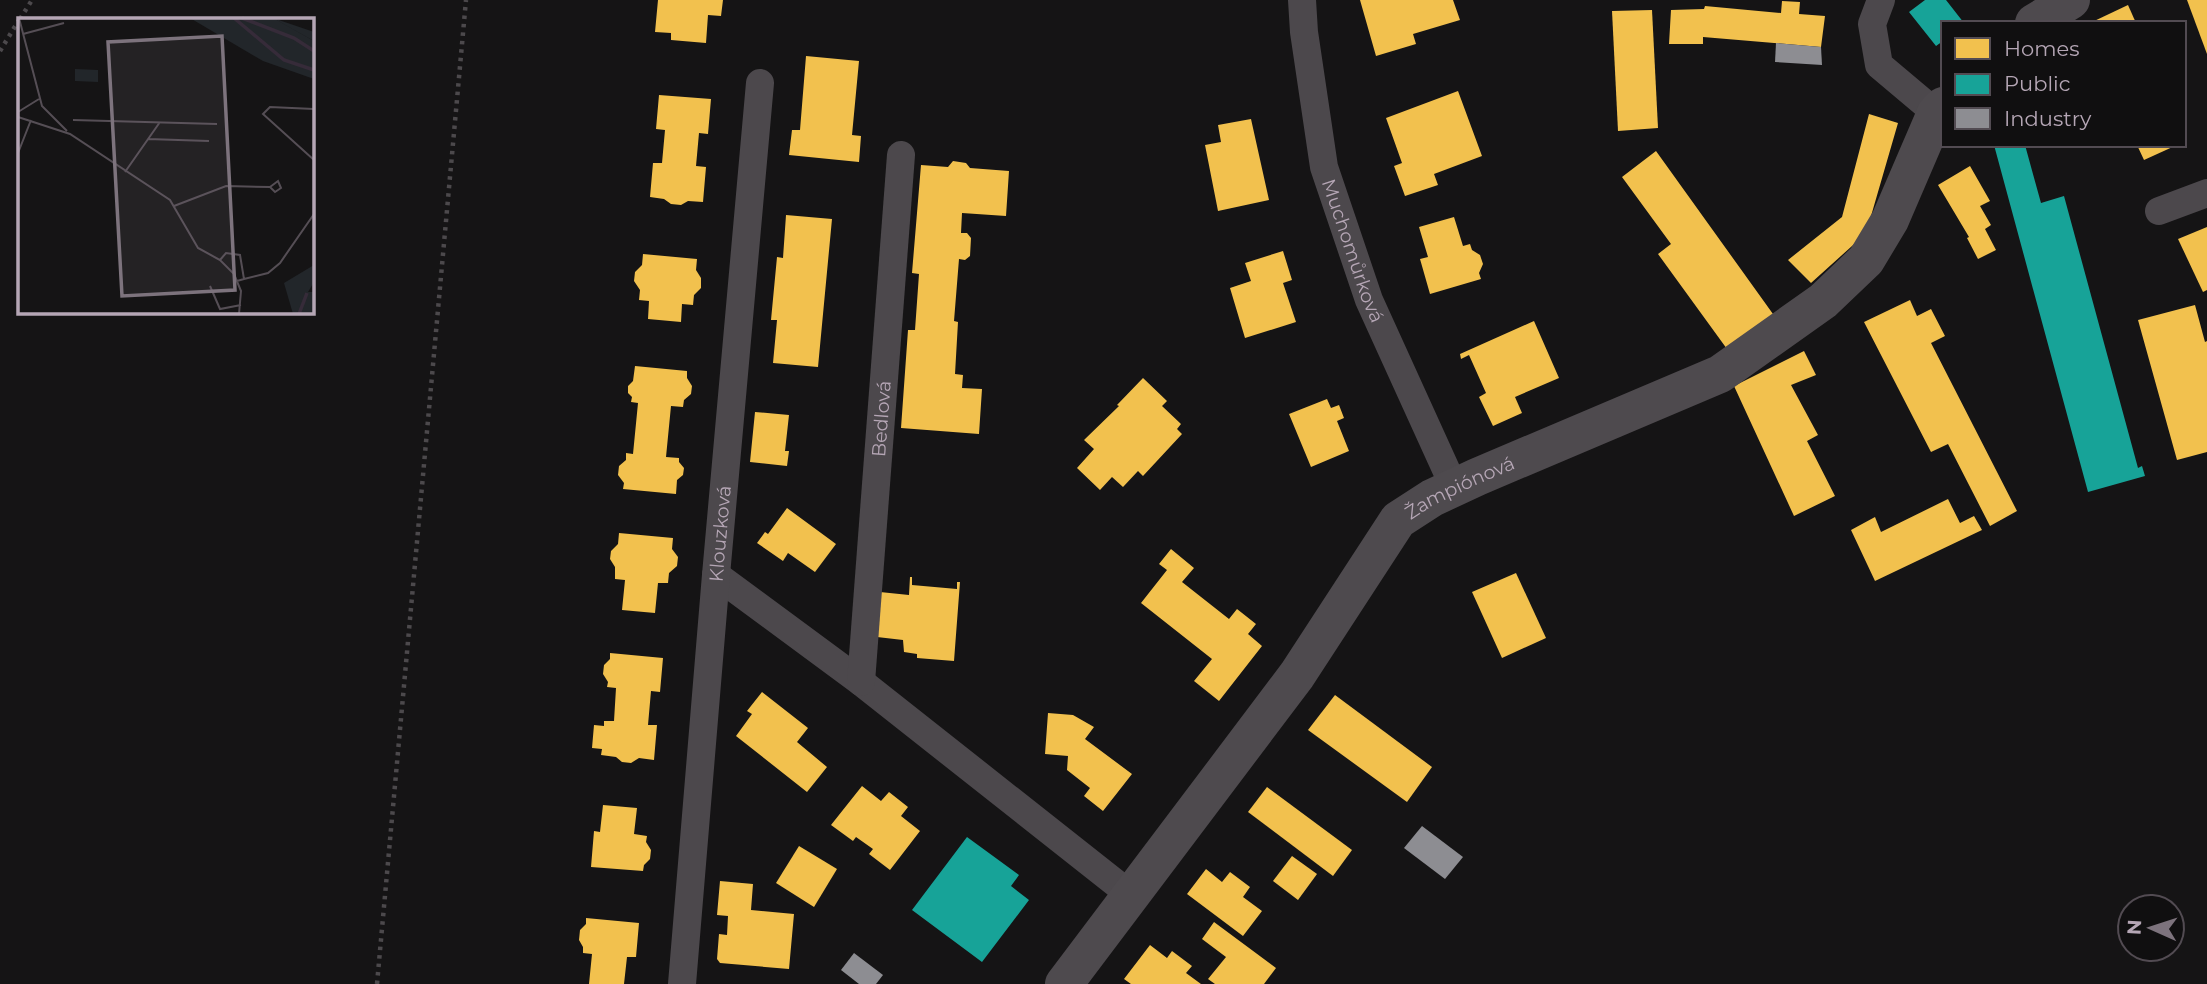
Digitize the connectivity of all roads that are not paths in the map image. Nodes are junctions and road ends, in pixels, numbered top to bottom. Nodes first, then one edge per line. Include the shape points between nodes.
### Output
1 (1302, 0) edge
2 (1881, 0) edge
3 (2071, 0) edge
4 (2037, 21) edge
5 (760, 83) dead end
6 (1939, 109) edge
7 (901, 155) dead end
8 (2207, 193) edge
9 (2159, 211) dead end
10 (1454, 487) junction
11 (716, 575) junction
12 (861, 682) junction
13 (1132, 896) junction
14 (682, 984) edge
15 (1064, 984) edge

1 - 10 street, Muchomůrková via 1324,167 1369,300
2 - 6 street via 1872,24 1879,65
3 - 4 street
5 - 11 street, Klouzková
6 - 10 street, Žampiónová via 1890,220 1866,260 1823,301 1720,374
7 - 12 street, Bedlová
8 - 9 street
10 - 13 street, Žampiónová via 1398,520 1297,675
11 - 12 street
11 - 14 street, Klouzková
12 - 13 street
13 - 15 street, Žampiónová

